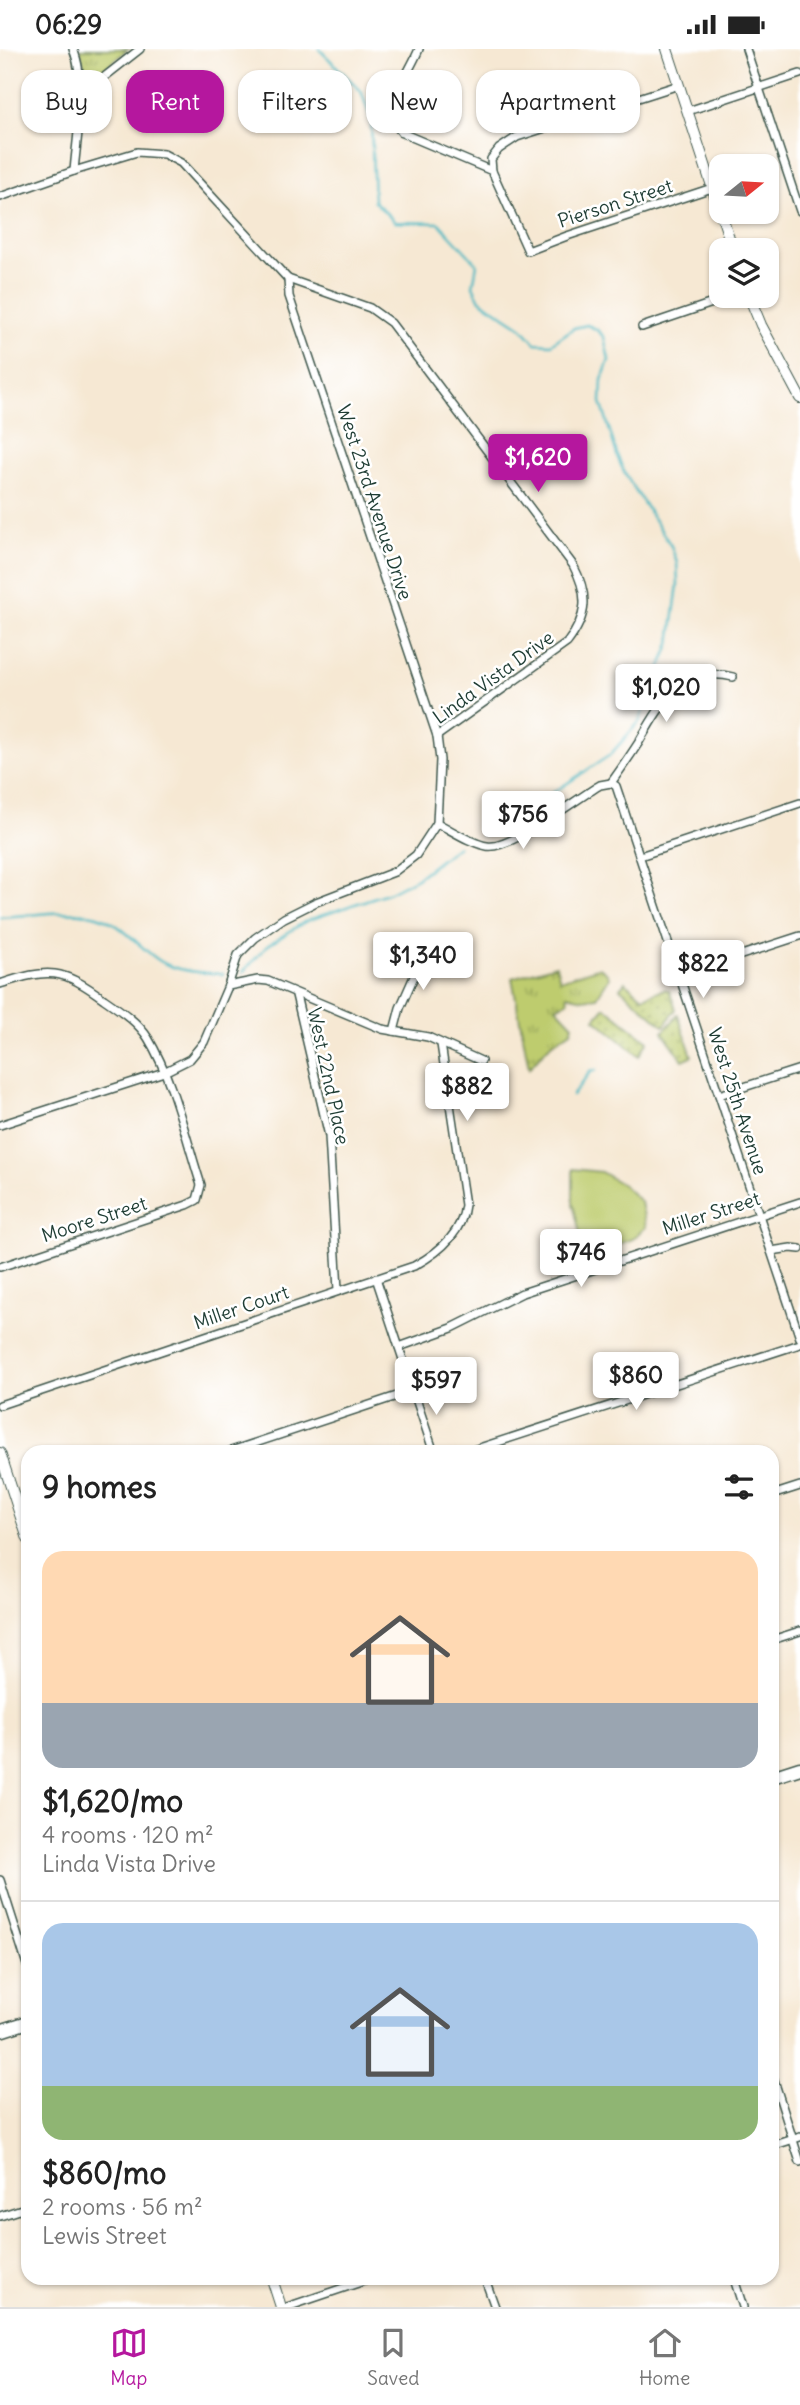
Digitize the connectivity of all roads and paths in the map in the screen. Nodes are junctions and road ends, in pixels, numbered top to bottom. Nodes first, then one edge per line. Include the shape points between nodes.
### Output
1 (73, 49) edge
2 (140, 49) edge
3 (419, 49) edge
4 (667, 49) edge
5 (746, 49) edge
6 (79, 70) edge
7 (112, 71) edge
8 (800, 74) edge
9 (679, 85) junction
10 (759, 88) junction
11 (688, 111) junction
12 (77, 133) edge
13 (74, 171) junction
14 (492, 171) junction
15 (709, 178) edge
16 (709, 189) edge
17 (0, 197) edge
18 (800, 211) edge
19 (288, 279) junction
20 (709, 304) edge
21 (754, 308) edge
22 (642, 327) dead end
23 (800, 398) edge
24 (733, 677) dead end
25 (437, 736) junction
26 (611, 783) junction
27 (800, 803) edge
28 (437, 823) junction
29 (640, 856) junction
30 (800, 936) edge
31 (428, 945) dead end
32 (680, 975) junction
33 (0, 984) edge
34 (228, 986) junction
35 (296, 995) junction
36 (394, 1031) junction
37 (441, 1044) junction
38 (481, 1061) dead end
39 (800, 1069) edge
40 (164, 1072) junction
41 (719, 1095) junction
42 (0, 1125) edge
43 (800, 1202) edge
44 (759, 1216) junction
45 (800, 1249) edge
46 (771, 1251) junction
47 (0, 1267) edge
48 (376, 1279) junction
49 (338, 1290) junction
50 (800, 1338) edge
51 (800, 1344) edge
52 (398, 1347) junction
53 (412, 1391) junction
54 (0, 1405) edge
55 (249, 1445) edge
56 (431, 1445) edge
57 (489, 1445) edge
58 (1, 1460) edge
59 (800, 1486) edge
60 (779, 1493) edge
61 (21, 1508) edge
62 (800, 1631) edge
63 (779, 1638) edge
64 (800, 1768) edge
65 (779, 1775) edge
66 (0, 1880) edge
67 (21, 1946) edge
68 (21, 2024) edge
69 (0, 2031) edge
70 (779, 2093) edge
71 (796, 2138) edge
72 (779, 2144) edge
73 (800, 2162) edge
74 (21, 2209) edge
75 (0, 2216) edge
76 (274, 2285) edge
77 (352, 2285) edge
78 (487, 2285) edge
79 (736, 2285) edge
80 (281, 2307) edge
81 (287, 2307) edge
82 (495, 2307) edge
83 (743, 2307) edge

1 - 6 street
2 - 7 street
3 - 14 street via 393,105 396,127 402,134
4 - 9 street
5 - 10 street
8 - 10 street
9 - 11 street
9 - 14 street via 517,137 491,159
10 - 11 street
10 - 18 street
11 - 15 street
12 - 13 street
13 - 17 street, Linda Vista Drive
13 - 19 street, Linda Vista Drive via 137,152 164,154 181,163
14 - 16 street, Pierson Street via 527,251
19 - 25 street, West 23rd Avenue Drive via 289,296
19 - 25 street, Linda Vista Drive via 370,308 391,323 573,565 583,587 584,611 567,643
20 - 22 street
21 - 23 street
24 - 26 street via 706,676 673,690
25 - 28 street, Linda Vista Drive
26 - 28 street via 600,785 497,847 476,843
26 - 29 street, West 25th Avenue via 620,793
27 - 29 street
28 - 34 street via 416,855 394,872 316,902 255,938 239,955
29 - 32 street, West 25th Avenue
30 - 32 street
31 - 36 street
32 - 41 street, West 25th Avenue
33 - 40 street via 33,973 59,974 82,983 128,1016 147,1037
34 - 35 street via 268,981
34 - 40 street via 204,1042 190,1059
35 - 36 street
35 - 49 street, West 22nd Place via 329,1136
36 - 37 street
37 - 38 street
37 - 48 street, Miller Court via 464,1216 458,1230 437,1251 414,1266
39 - 41 street
40 - 42 street
40 - 47 street, Moore Street via 201,1185 197,1200
41 - 44 street, West 25th Avenue
43 - 44 street, Miller Street
44 - 46 street, West 25th Avenue
44 - 52 street, Miller Street via 522,1293 452,1328
45 - 46 street
46 - 50 street, West 25th Avenue
48 - 49 street, Miller Court
48 - 52 street
49 - 54 street, Miller Court
51 - 57 street
52 - 53 street
53 - 55 street
53 - 56 street
58 - 61 street
59 - 60 street
62 - 63 street
64 - 65 main road
66 - 67 street
68 - 69 main road
70 - 71 street
71 - 72 street
71 - 73 street
74 - 75 street
76 - 80 street
77 - 81 street
78 - 82 street
79 - 83 street

